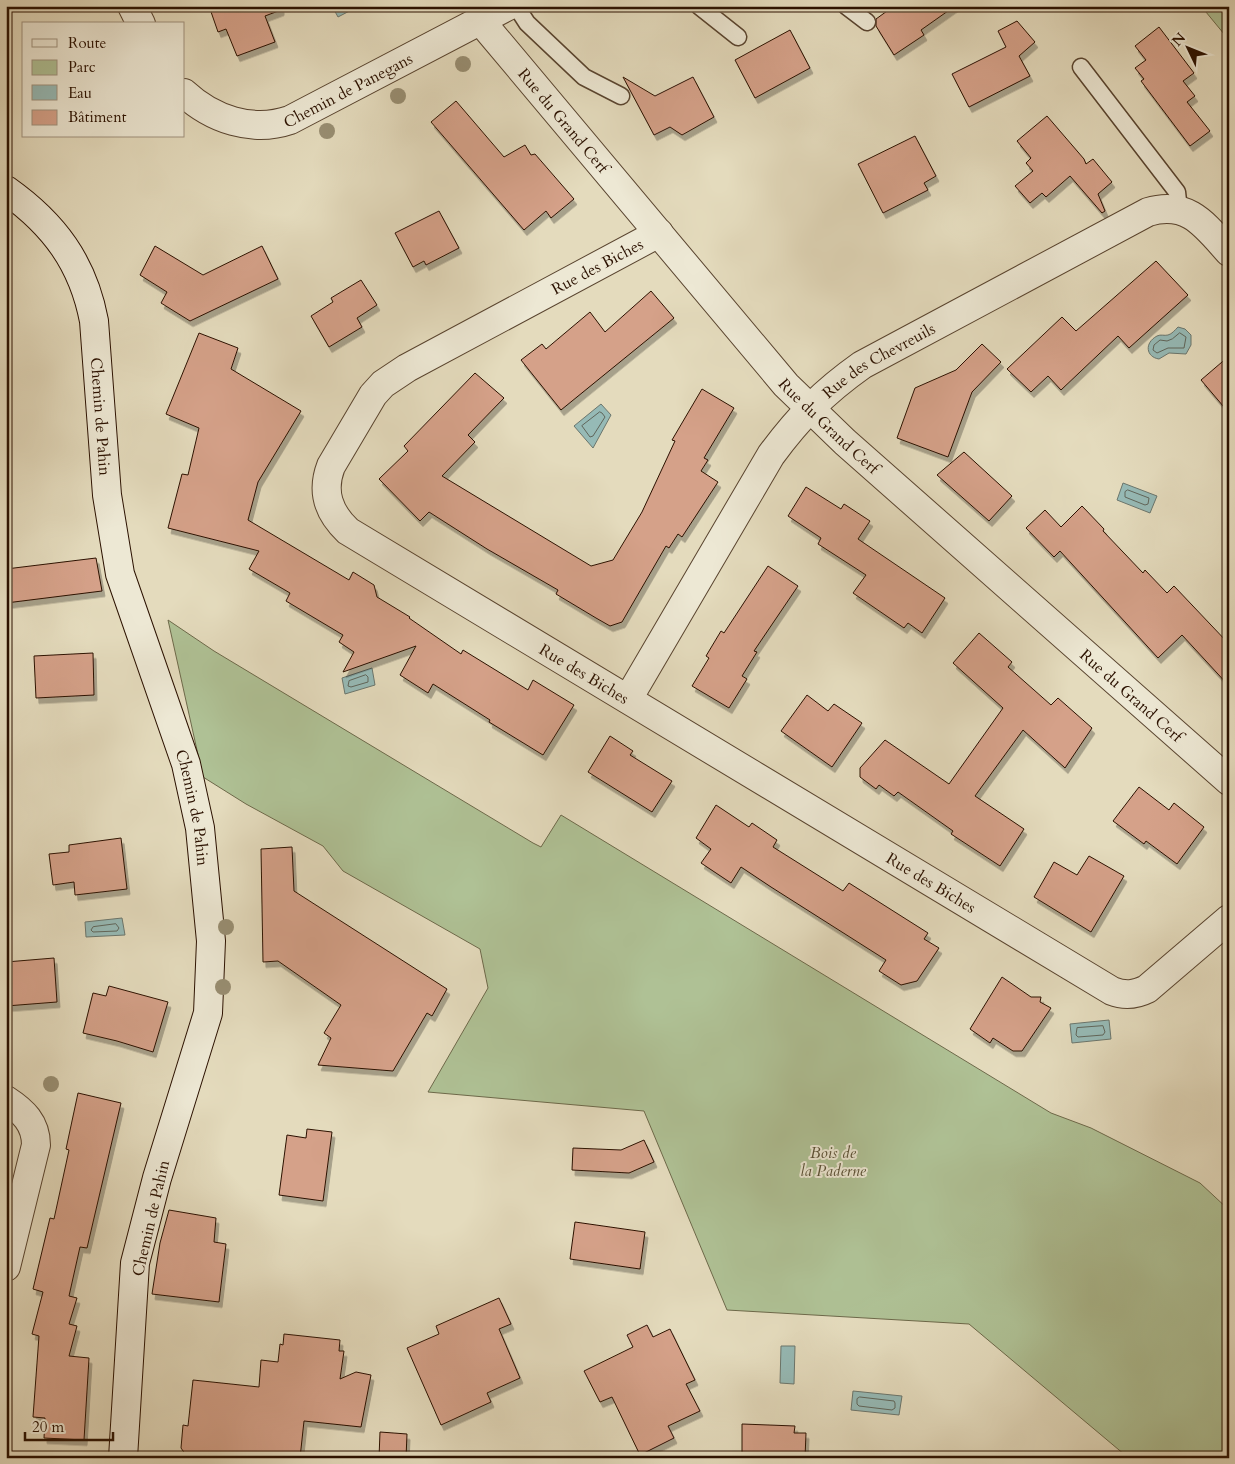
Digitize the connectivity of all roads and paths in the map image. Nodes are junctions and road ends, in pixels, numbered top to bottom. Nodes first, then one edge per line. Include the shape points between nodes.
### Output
1 (132, 6) edge
2 (508, 6) edge
3 (516, 6) edge
4 (699, 6) edge
5 (846, 6) edge
6 (483, 20) junction
7 (141, 22) edge
8 (867, 22) dead end
9 (738, 37) dead end
10 (1081, 66) dead end
11 (185, 94) edge
12 (621, 96) dead end
13 (6, 190) edge
14 (1176, 209) junction
15 (659, 233) junction
16 (1229, 252) edge
17 (810, 408) junction
18 (628, 698) junction
19 (1229, 781) edge
20 (1229, 919) edge
21 (6, 1100) edge
22 (6, 1267) edge
23 (123, 1458) edge

1 - 7 street
2 - 6 street, Chemin de Panegans
3 - 12 lane via 526,23 584,77
4 - 9 lane
5 - 8 lane
6 - 11 street, Chemin de Panegans via 279,124 258,125 229,120 200,106
6 - 15 street, Rue du Grand Cerf
10 - 14 lane via 1177,192
13 - 23 street, Chemin de Pahin via 52,230 82,277 91,306 107,495 120,574 186,764 200,828 211,941 208,1013 157,1178 136,1263
14 - 16 street, Rue des Chevreuils via 1203,222
14 - 17 street, Rue des Chevreuils via 1148,212 862,364 833,385
15 - 17 street, Rue du Grand Cerf
15 - 18 street, Rue des Biches via 394,376 373,395 330,466 326,487 330,510 348,531
17 - 18 street, Rue des Chevreuils via 771,455
17 - 19 street, Rue du Grand Cerf
18 - 20 street, Rue des Biches via 1118,993 1135,994 1147,989
21 - 22 street via 28,1118 36,1136 36,1145

